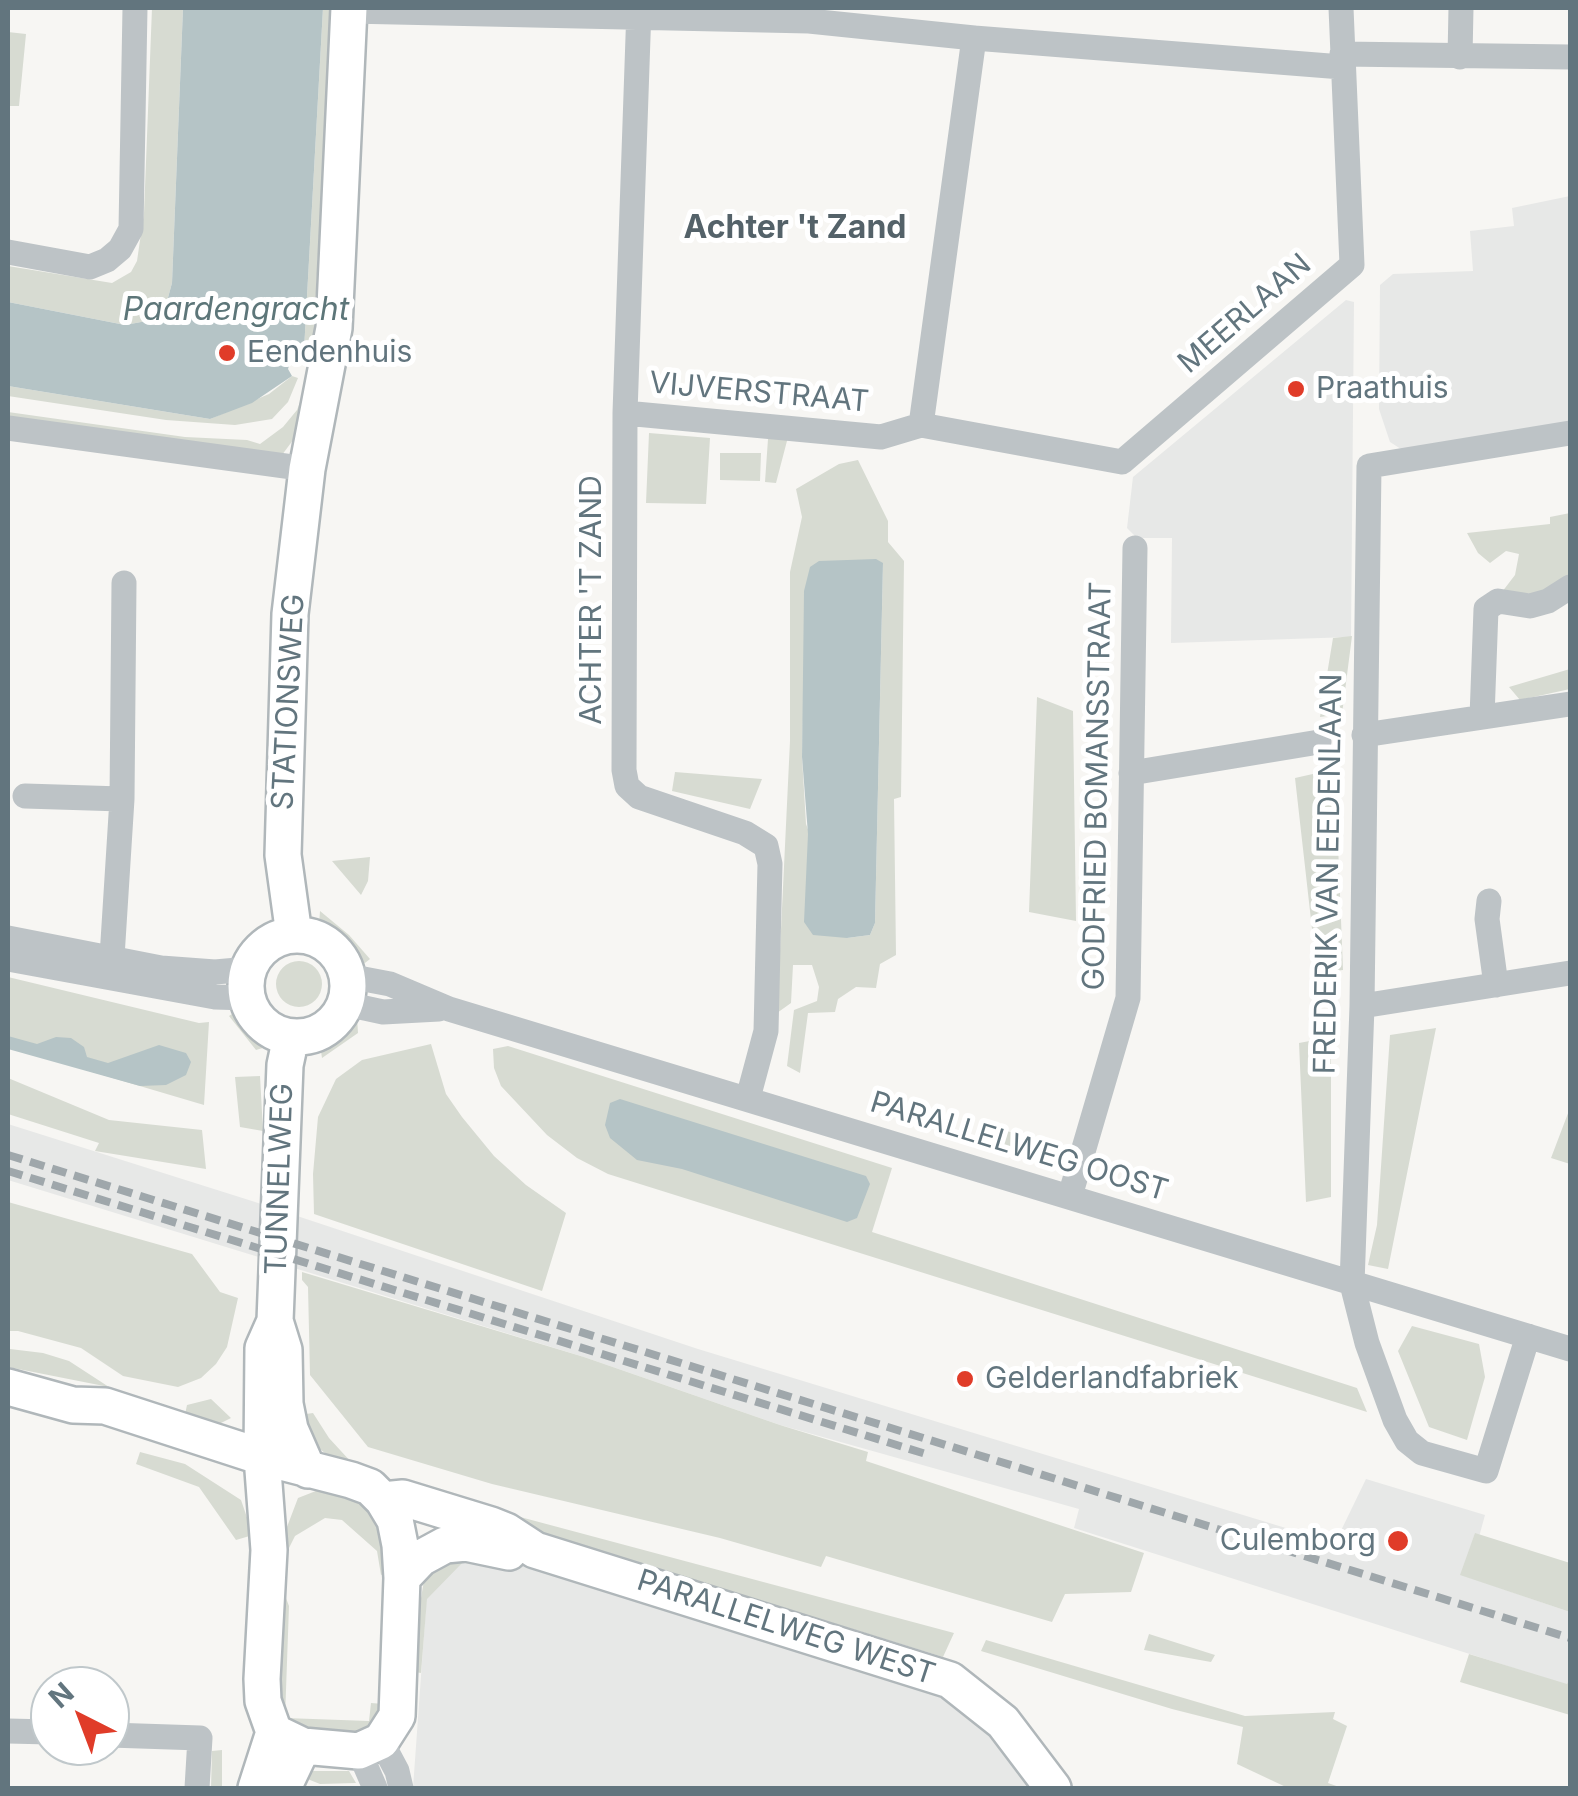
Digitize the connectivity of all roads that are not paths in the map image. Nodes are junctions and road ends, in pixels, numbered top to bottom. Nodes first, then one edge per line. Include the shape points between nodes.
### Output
1 (136, 8) edge
2 (1341, 8) edge
3 (1460, 8) edge
4 (349, 9) edge
5 (639, 12) edge
6 (974, 38) junction
7 (1460, 56) junction
8 (1570, 58) edge
9 (1342, 61) junction
10 (8, 252) edge
11 (626, 413) junction
12 (921, 425) junction
13 (8, 428) edge
14 (1570, 433) edge
15 (1122, 462) joint
16 (308, 468) junction
17 (1136, 548) dead end
18 (124, 583) dead end
19 (1570, 587) edge
20 (1570, 704) edge
21 (1482, 717) junction
22 (1364, 735) junction
23 (1320, 742) dead end
24 (1131, 773) junction
25 (26, 796) dead end
26 (122, 798) junction
27 (1489, 901) dead end
28 (294, 934) junction
29 (8, 938) edge
30 (8, 958) edge
31 (112, 958) junction
32 (1570, 974) edge
33 (248, 984) junction
34 (1496, 985) junction
35 (347, 990) junction
36 (1362, 1006) junction
37 (291, 1037) junction
38 (748, 1098) junction
39 (1070, 1196) junction
40 (1352, 1284) junction
41 (276, 1321) junction
42 (1528, 1336) junction
43 (1570, 1350) edge
44 (8, 1387) edge
45 (262, 1403) junction
46 (73, 1406) junction
47 (216, 1442) junction
48 (262, 1457) junction
49 (308, 1470) junction
50 (266, 1496) junction
51 (383, 1500) junction
52 (534, 1550) junction
53 (402, 1578) junction
54 (130, 1735) edge
55 (288, 1739) junction
56 (370, 1746) junction
57 (197, 1788) edge
58 (256, 1788) edge
59 (283, 1788) edge
60 (375, 1788) edge
61 (400, 1788) edge
62 (1053, 1788) edge

1 - 10 street via 132,230 107,260 90,267
2 - 9 street, MEERLAAN
3 - 7 street
4 - 5 street
4 - 16 street, STATIONSWEG via 334,328
5 - 6 street
5 - 11 street, ACHTER 'T ZAND
6 - 9 street
6 - 12 street
7 - 8 street
7 - 9 street
9 - 15 street, MEERLAAN via 1352,265
11 - 12 street, VIJVERSTRAAT via 882,436
11 - 38 street, ACHTER 'T ZAND via 627,786 639,797 766,846 766,1031
12 - 15 street, VIJVERSTRAAT
13 - 16 street
14 - 22 street, FREDERIK VAN EEDENLAAN via 1369,466
16 - 28 street, STATIONSWEG via 290,614 283,855
17 - 24 street, GODFRIED BOMANSSTRAAT
18 - 26 street
19 - 21 street via 1548,602 1498,601 1486,609
20 - 21 street
21 - 22 street
22 - 36 street, FREDERIK VAN EEDENLAAN
23 - 24 street
24 - 39 street, GODFRIED BOMANSSTRAAT via 1128,998
25 - 26 street
26 - 31 street
27 - 34 street
28 - 33 street via 266,945
28 - 35 street via 322,940 343,962
29 - 31 street
30 - 33 street via 215,997
31 - 33 street via 215,972
32 - 34 street
33 - 37 street via 263,1024
34 - 36 street
35 - 37 street via 337,1018 324,1030
35 - 38 street, PARALLELWEG OOST via 383,1012 449,1009
36 - 40 street, FREDERIK VAN EEDENLAAN
37 - 41 street, TUNNELWEG
38 - 39 street, PARALLELWEG OOST
39 - 40 street, PARALLELWEG OOST
40 - 42 street, PARALLELWEG OOST
40 - 42 street, FREDERIK VAN EEDENLAAN via 1395,1420 1422,1453 1486,1471
41 - 45 street, TUNNELWEG via 263,1348
41 - 49 street, TUNNELWEG via 290,1430
42 - 43 street, PARALLELWEG OOST
44 - 46 street
45 - 47 street via 250,1420
45 - 48 street, TUNNELWEG
46 - 47 street, PARALLELWEG WEST via 105,1406
46 - 50 street via 95,1422 243,1474
47 - 48 street, PARALLELWEG WEST
48 - 49 street, PARALLELWEG WEST
48 - 50 street, TUNNELWEG
49 - 50 street
49 - 51 street, PARALLELWEG WEST via 351,1480
50 - 55 street, TUNNELWEG via 262,1679 264,1701
51 - 52 street, PARALLELWEG WEST via 403,1498 506,1530
51 - 53 street via 395,1520
52 - 53 street, PARALLELWEG WEST via 445,1545
52 - 62 street, PARALLELWEG WEST via 950,1680 1002,1722
53 - 56 street via 397,1716
54 - 57 street via 200,1738
55 - 56 street
55 - 58 street
55 - 59 street
56 - 60 street
56 - 61 street via 398,1771

